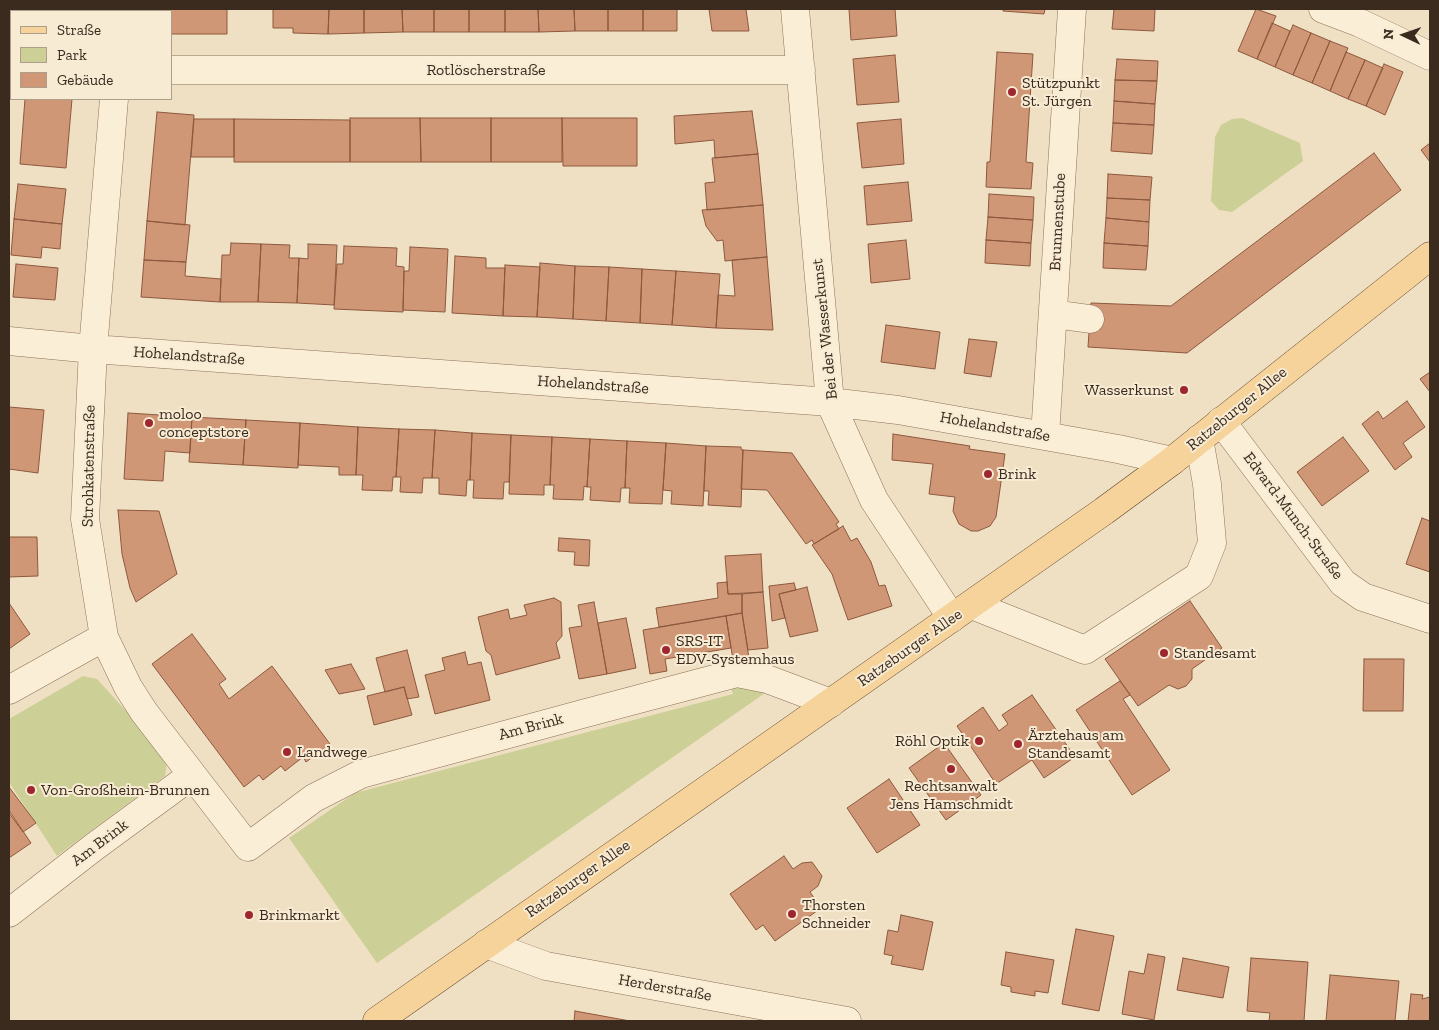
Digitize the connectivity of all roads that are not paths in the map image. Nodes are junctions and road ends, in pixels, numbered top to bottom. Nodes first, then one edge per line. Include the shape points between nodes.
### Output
1 (795, 9) edge
2 (1072, 9) edge
3 (1323, 9) edge
4 (1363, 16) edge
5 (1430, 56) edge
6 (172, 70) edge
7 (801, 70) junction
8 (114, 100) edge
9 (1430, 256) edge
10 (1053, 314) junction
11 (1090, 319) dead end
12 (9, 342) edge
13 (93, 349) junction
14 (830, 402) junction
15 (1221, 421) junction
16 (1045, 436) junction
17 (1200, 439) junction
18 (1172, 461) junction
19 (962, 612) junction
20 (1430, 619) edge
21 (104, 638) junction
22 (9, 690) edge
23 (830, 703) junction
24 (192, 775) junction
25 (248, 846) joint
26 (9, 914) edge
27 (486, 944) junction
28 (377, 1021) edge
29 (847, 1021) edge

1 - 7 street, Bei der Wasserkunst
2 - 10 street, Brunnenstube
3 - 4 street
4 - 5 street
6 - 7 street, Rotlöscherstraße
7 - 14 street, Bei der Wasserkunst
8 - 13 street, Strohkatenstraße
9 - 15 main road, Ratzeburger Allee
10 - 11 street
10 - 16 street, Brunnenstube
12 - 13 street, Hohelandstraße
13 - 14 street, Hohelandstraße
13 - 21 street, Strohkatenstraße via 85,519
14 - 16 street, Hohelandstraße via 898,410
14 - 19 street, Bei der Wasserkunst via 874,500
15 - 17 main road, Ratzeburger Allee
15 - 20 street, Edvard-Munch-Straße via 1343,583 1363,597
16 - 18 street, Hohelandstraße
17 - 18 main road, Ratzeburger Allee
17 - 19 street via 1212,543 1199,576 1085,650
18 - 19 main road, Ratzeburger Allee
19 - 23 main road, Ratzeburger Allee
21 - 22 street
21 - 24 street, Strohkatenstraße via 144,712
23 - 25 street, Am Brink via 767,679 737,674 361,774 314,798
23 - 27 main road, Ratzeburger Allee
24 - 25 street, Strohkatenstraße
24 - 26 street, Am Brink
27 - 28 main road, Ratzeburger Allee
27 - 29 street, Herderstraße via 546,966

